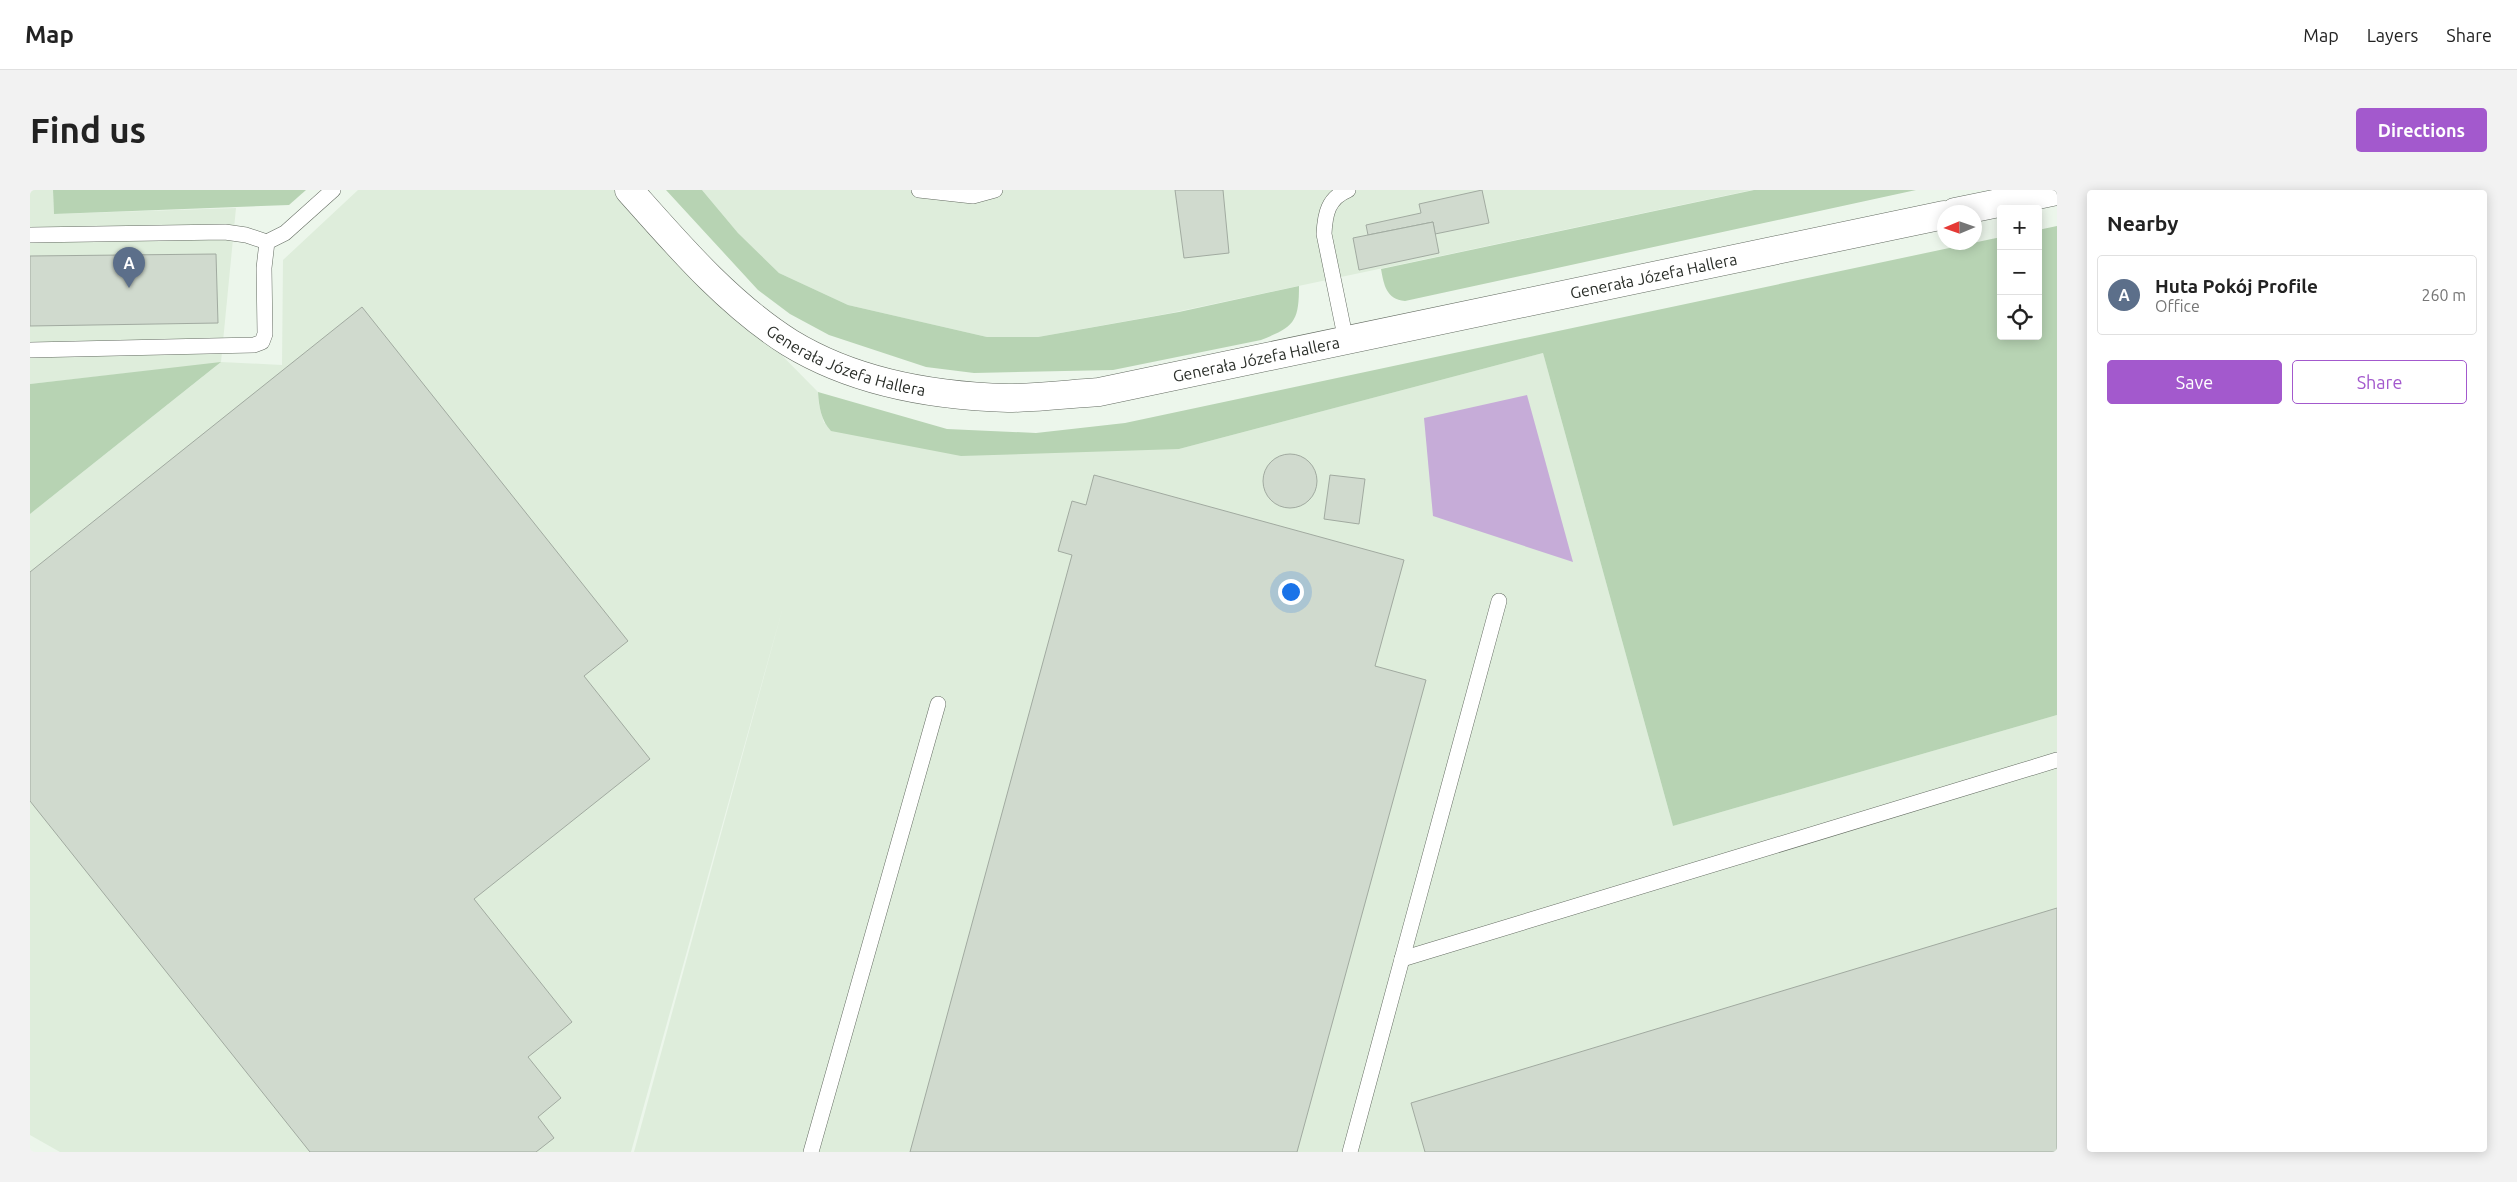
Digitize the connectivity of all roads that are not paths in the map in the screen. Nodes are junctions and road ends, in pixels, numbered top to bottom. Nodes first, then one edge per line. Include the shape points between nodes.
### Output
1 (333, 190) edge
2 (629, 190) edge
3 (919, 190) edge
4 (995, 190) edge
5 (1348, 190) edge
6 (2057, 191) edge
7 (2017, 195) edge
8 (1981, 205) edge
9 (1937, 216) edge
10 (30, 235) edge
11 (268, 242) junction
12 (1346, 341) junction
13 (30, 350) edge
14 (1500, 601) dead end
15 (938, 704) dead end
16 (2057, 760) edge
17 (1402, 960) junction
18 (810, 1152) edge
19 (1350, 1152) edge

1 - 11 lane via 285,233
2 - 12 street, Generała Józefa Hallera via 679,247 746,310 791,343 840,367 894,384 942,393 1009,398 1099,392
3 - 4 lane via 972,196
5 - 12 lane via 1331,202 1324,217 1324,234
6 - 7 street
7 - 8 street
9 - 12 street, Generała Józefa Hallera
10 - 11 lane via 225,232
11 - 13 lane via 264,268 265,334 262,342 254,345
14 - 17 lane
15 - 18 lane
16 - 17 lane
17 - 19 lane

